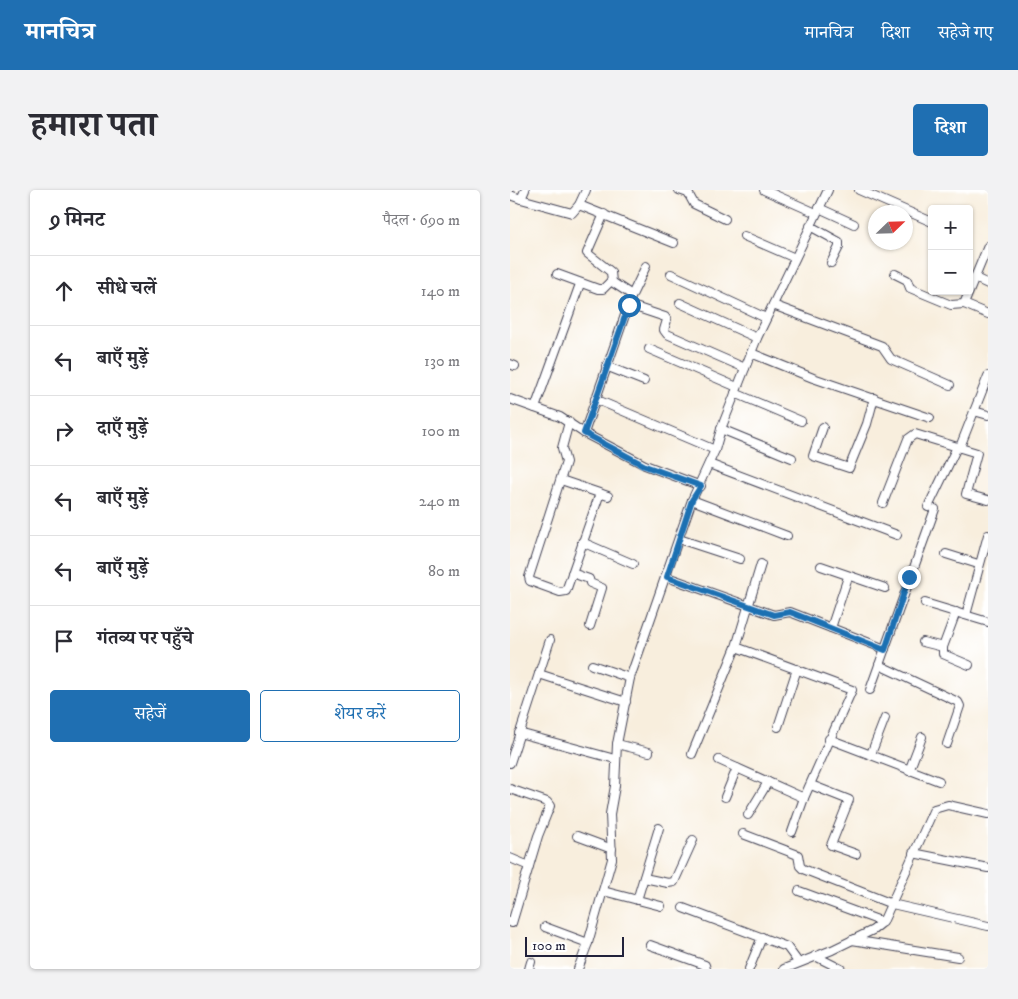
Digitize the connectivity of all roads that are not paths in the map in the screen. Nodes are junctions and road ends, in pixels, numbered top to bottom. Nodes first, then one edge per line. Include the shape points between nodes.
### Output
1 (525, 190) edge
2 (586, 190) edge
3 (679, 190) edge
4 (764, 190) edge
5 (828, 190) edge
6 (859, 190) edge
7 (510, 195) edge
8 (521, 199) junction
9 (579, 205) junction
10 (818, 211) junction
11 (604, 214) junction
12 (725, 218) dead end
13 (928, 220) edge
14 (854, 224) dead end
15 (810, 226) junction
16 (744, 236) dead end
17 (674, 243) dead end
18 (988, 246) edge
19 (795, 258) junction
20 (831, 263) dead end
21 (646, 266) dead end
22 (557, 274) dead end
23 (671, 274) dead end
24 (895, 274) dead end
25 (975, 278) junction
26 (611, 282) junction
27 (580, 284) junction
28 (988, 284) edge
29 (632, 295) junction
30 (680, 302) dead end
31 (964, 304) junction
32 (629, 305) junction
33 (773, 305) junction
34 (988, 314) edge
35 (766, 318) junction
36 (757, 338) junction
37 (649, 349) dead end
38 (752, 353) junction
39 (606, 366) junction
40 (745, 368) junction
41 (988, 376) edge
42 (644, 381) dead end
43 (950, 385) dead end
44 (736, 390) junction
45 (874, 398) junction
46 (510, 399) edge
47 (595, 399) junction
48 (535, 408) junction
49 (974, 411) junction
50 (988, 415) edge
51 (930, 418) dead end
52 (801, 421) dead end
53 (569, 422) junction
54 (823, 427) dead end
55 (721, 429) junction
56 (584, 433) junction
57 (959, 447) junction
58 (716, 450) junction
59 (792, 458) dead end
60 (709, 464) junction
61 (561, 480) junction
62 (701, 486) junction
63 (600, 493) junction
64 (608, 496) dead end
65 (692, 500) junction
66 (988, 500) edge
67 (883, 503) dead end
68 (897, 535) dead end
69 (988, 535) edge
70 (787, 536) dead end
71 (679, 540) junction
72 (582, 542) junction
73 (946, 554) dead end
74 (740, 559) dead end
75 (633, 564) dead end
76 (761, 564) dead end
77 (978, 564) junction
78 (821, 566) dead end
79 (572, 573) junction
80 (667, 577) junction
81 (848, 577) junction
82 (885, 588) dead end
83 (925, 602) dead end
84 (750, 606) junction
85 (956, 612) junction
86 (966, 615) junction
87 (988, 622) edge
88 (590, 626) dead end
89 (830, 628) junction
90 (550, 640) dead end
91 (923, 642) dead end
92 (736, 647) junction
93 (943, 647) junction
94 (885, 650) junction
95 (592, 665) dead end
96 (879, 665) junction
97 (969, 665) dead end
98 (798, 670) junction
99 (539, 674) junction
100 (630, 678) junction
101 (870, 690) dead end
102 (626, 702) junction
103 (885, 718) dead end
104 (778, 727) dead end
105 (519, 733) junction
106 (922, 737) dead end
107 (829, 739) junction
108 (617, 744) junction
109 (947, 744) dead end
110 (649, 752) dead end
111 (692, 754) dead end
112 (871, 754) junction
113 (615, 759) junction
114 (719, 760) dead end
115 (510, 762) edge
116 (737, 768) junction
117 (909, 771) junction
118 (939, 781) dead end
119 (768, 782) junction
120 (811, 785) junction
121 (510, 789) edge
122 (725, 797) dead end
123 (804, 798) junction
124 (988, 814) edge
125 (748, 815) dead end
126 (659, 828) dead end
127 (792, 832) dead end
128 (743, 834) dead end
129 (577, 836) dead end
130 (693, 840) dead end
131 (612, 849) junction
132 (913, 853) junction
133 (856, 854) dead end
134 (510, 858) edge
135 (529, 866) junction
136 (988, 868) edge
137 (644, 878) junction
138 (603, 891) junction
139 (799, 891) dead end
140 (637, 900) junction
141 (892, 904) junction
142 (660, 906) dead end
143 (682, 908) dead end
144 (883, 922) junction
145 (511, 923) edge
146 (988, 926) edge
147 (545, 927) dead end
148 (510, 933) edge
149 (762, 937) junction
150 (852, 940) junction
151 (588, 943) junction
152 (650, 945) dead end
153 (815, 956) junction
154 (958, 956) dead end
155 (798, 962) junction
156 (831, 968) edge
157 (578, 969) edge
158 (706, 969) edge
159 (750, 969) edge
160 (784, 969) edge
161 (841, 969) edge

1 - 8 street
2 - 9 street
3 - 12 street via 688,193 694,204
4 - 10 street
5 - 10 street
6 - 13 street
7 - 8 street
8 - 9 street via 571,213
9 - 11 street
10 - 14 street
10 - 15 street
11 - 17 street
11 - 26 street via 587,252 611,272
15 - 19 street
15 - 20 street via 839,242
16 - 19 street
18 - 25 street
19 - 33 street
21 - 29 street
22 - 27 street
23 - 35 street
24 - 31 street via 907,280 910,288 951,305
25 - 28 street
25 - 31 street
26 - 27 street via 600,290
26 - 29 street
27 - 48 street
29 - 32 street
30 - 36 street
31 - 34 street
32 - 39 street
32 - 40 street via 665,317 664,330 667,334
33 - 35 street
33 - 43 street via 882,346 891,359
35 - 36 street
36 - 38 street
37 - 44 street
38 - 40 street
38 - 45 street
39 - 42 street
39 - 47 street
40 - 44 street
41 - 49 street
44 - 52 street
44 - 55 street
45 - 51 street
45 - 54 street via 868,424 849,468 813,456
46 - 48 street
47 - 56 street
47 - 58 street
48 - 53 street
49 - 50 street
49 - 57 street
53 - 56 street
53 - 61 street via 562,448 566,462
55 - 58 street
55 - 59 street
56 - 62 street via 645,466
57 - 66 street via 978,454 966,494
57 - 67 street via 912,435
57 - 94 street via 932,508
58 - 60 street
60 - 62 street
60 - 68 street
61 - 63 street
61 - 79 street via 529,579 564,592
62 - 65 street
63 - 64 street
63 - 72 street
65 - 70 street
65 - 71 street
69 - 77 street
71 - 74 street
71 - 80 street
72 - 75 street
72 - 79 street
73 - 77 street
76 - 84 street
77 - 86 street
78 - 81 street
79 - 88 street via 589,578 590,583 602,588
80 - 84 street
80 - 100 street
81 - 82 street
81 - 89 street
83 - 85 street
84 - 89 street via 774,615 790,612
84 - 92 street
85 - 86 street
85 - 93 street
86 - 87 street
89 - 94 street
90 - 99 street
91 - 93 street
92 - 98 street
92 - 111 street
93 - 97 street via 943,654
94 - 96 street
95 - 100 street
96 - 101 street
96 - 109 street via 958,702 960,706
98 - 104 street
98 - 107 street via 852,690
99 - 102 street
99 - 105 street
100 - 102 street
102 - 108 street
103 - 112 street
105 - 113 street
105 - 115 street
106 - 117 street
107 - 112 street
107 - 120 street
108 - 110 street
108 - 113 street
112 - 117 street
113 - 131 street via 610,814
114 - 116 street
116 - 119 street
116 - 122 street
117 - 118 street
119 - 123 street
119 - 125 street
120 - 123 street
120 - 133 street via 849,800 831,845
121 - 135 street via 550,804
123 - 127 street
124 - 132 street via 948,805 934,809
126 - 137 street
128 - 141 street via 798,855 803,869
129 - 131 street
130 - 137 street via 674,882
131 - 138 street
132 - 136 street
132 - 141 street
134 - 135 street
135 - 145 street
137 - 140 street
138 - 140 street
138 - 151 street
139 - 144 street
140 - 142 street
141 - 144 street
141 - 146 street
143 - 149 street
144 - 150 street
145 - 148 street
147 - 151 street
149 - 155 street via 787,947
149 - 159 street
150 - 153 street
150 - 154 street
151 - 157 street
152 - 158 street via 687,957 705,965
153 - 155 street
153 - 156 street
155 - 160 street
156 - 161 street

